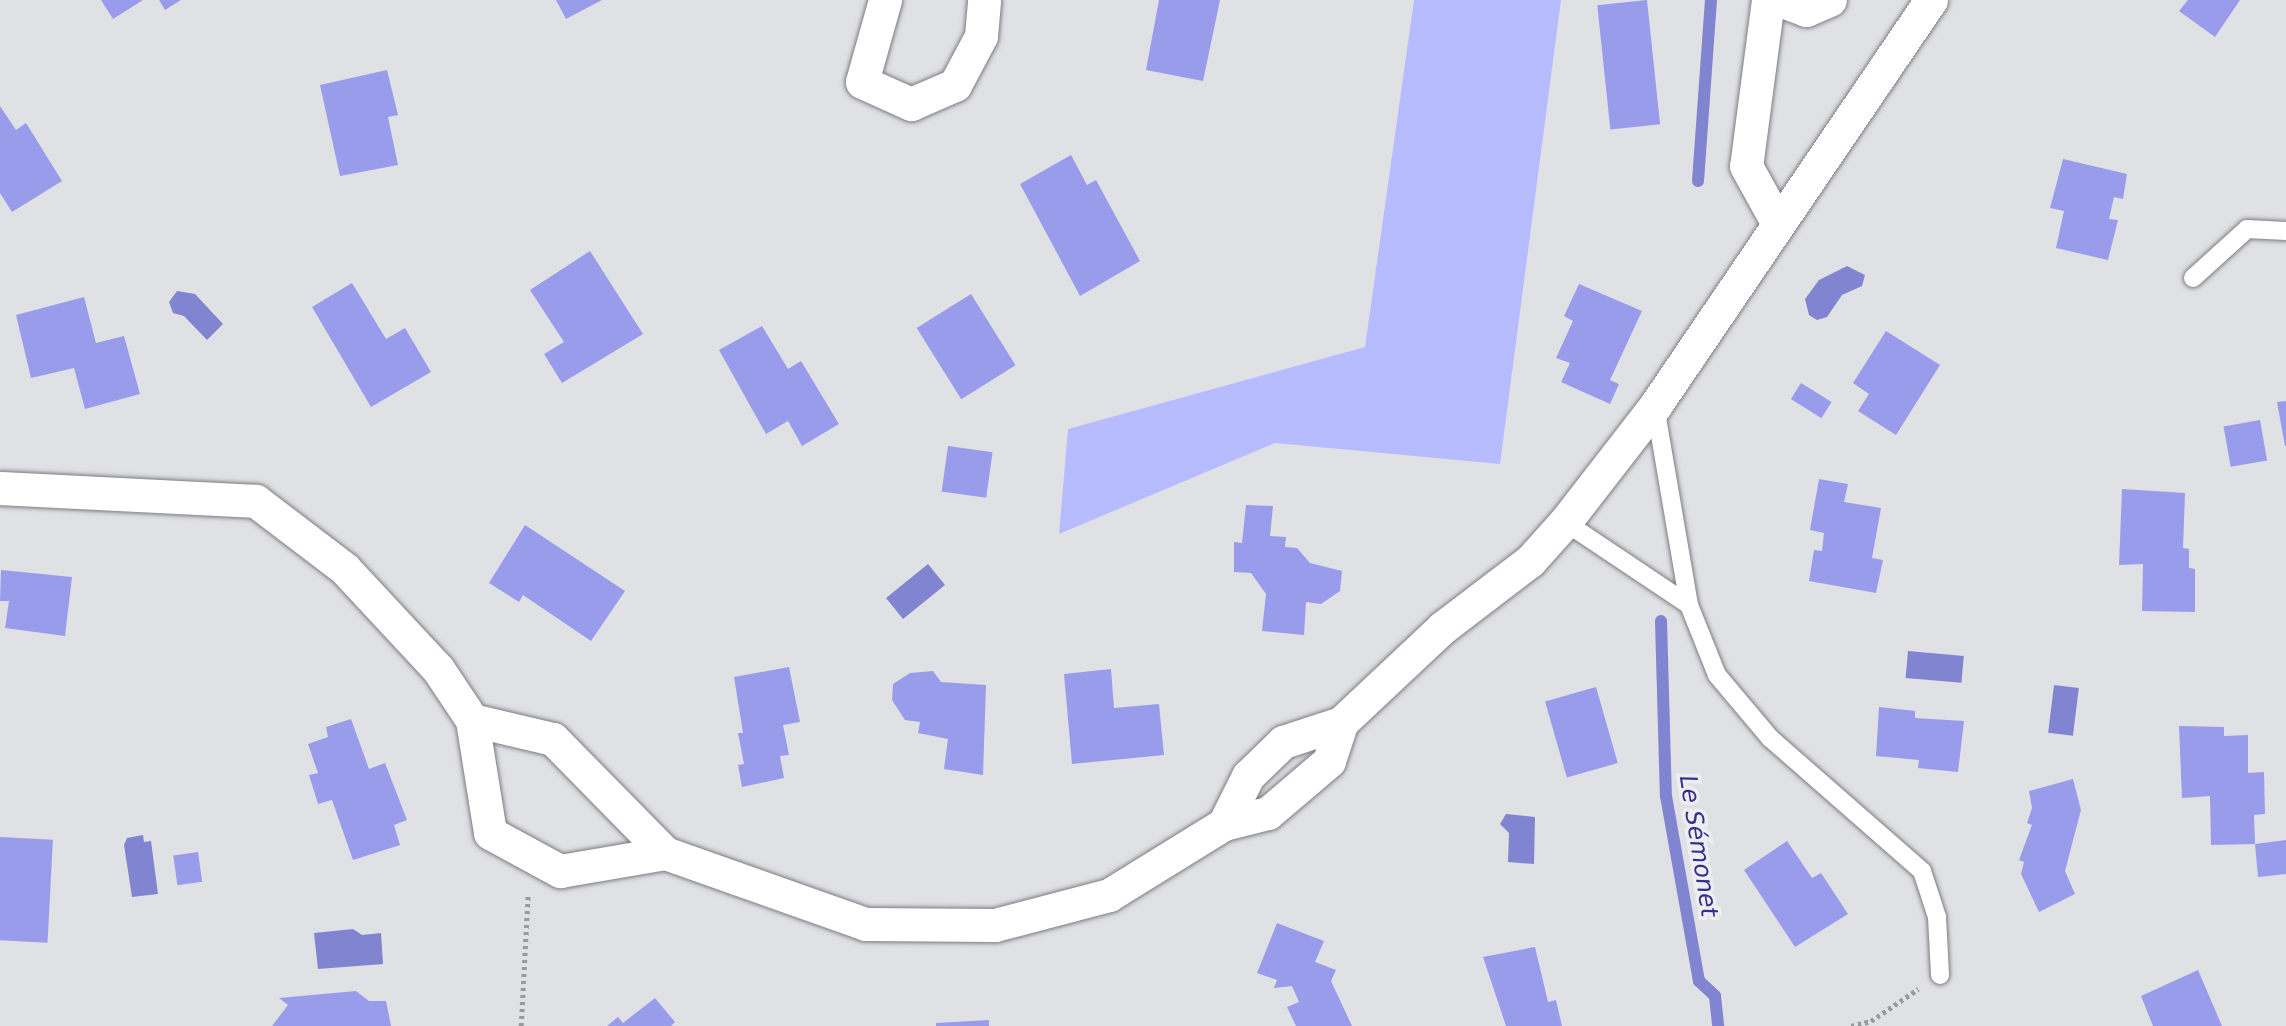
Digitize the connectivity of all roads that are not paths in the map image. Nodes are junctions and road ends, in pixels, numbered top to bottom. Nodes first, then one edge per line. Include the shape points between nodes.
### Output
1 (885, 0) edge
2 (984, 0) edge
3 (1768, 0) edge
4 (1780, 0) edge
5 (1829, 0) edge
6 (1931, 0) edge
7 (1777, 222) junction
8 (2286, 231) edge
9 (2193, 278) dead end
10 (1655, 407) junction
11 (0, 488) edge
12 (1565, 522) junction
13 (1689, 604) junction
14 (472, 720) junction
15 (1341, 723) junction
16 (1224, 824) junction
17 (665, 853) junction
18 (1940, 975) road end

1 - 2 street via 862,82 911,104 955,85 981,36
3 - 7 street via 1746,166
4 - 5 street via 1806,10
6 - 7 street
7 - 10 street
8 - 9 lane via 2247,229
10 - 12 street
10 - 13 lane
11 - 14 street via 256,501 344,568 438,669
12 - 13 lane
12 - 15 street via 1530,561 1442,628
13 - 18 lane via 1717,675 1770,738 1922,871 1937,918
14 - 17 street via 553,738
14 - 17 street via 490,833 560,870
15 - 16 street via 1283,742 1248,776
15 - 16 street via 1329,761 1268,813
16 - 17 street via 1109,895 995,925 865,924

